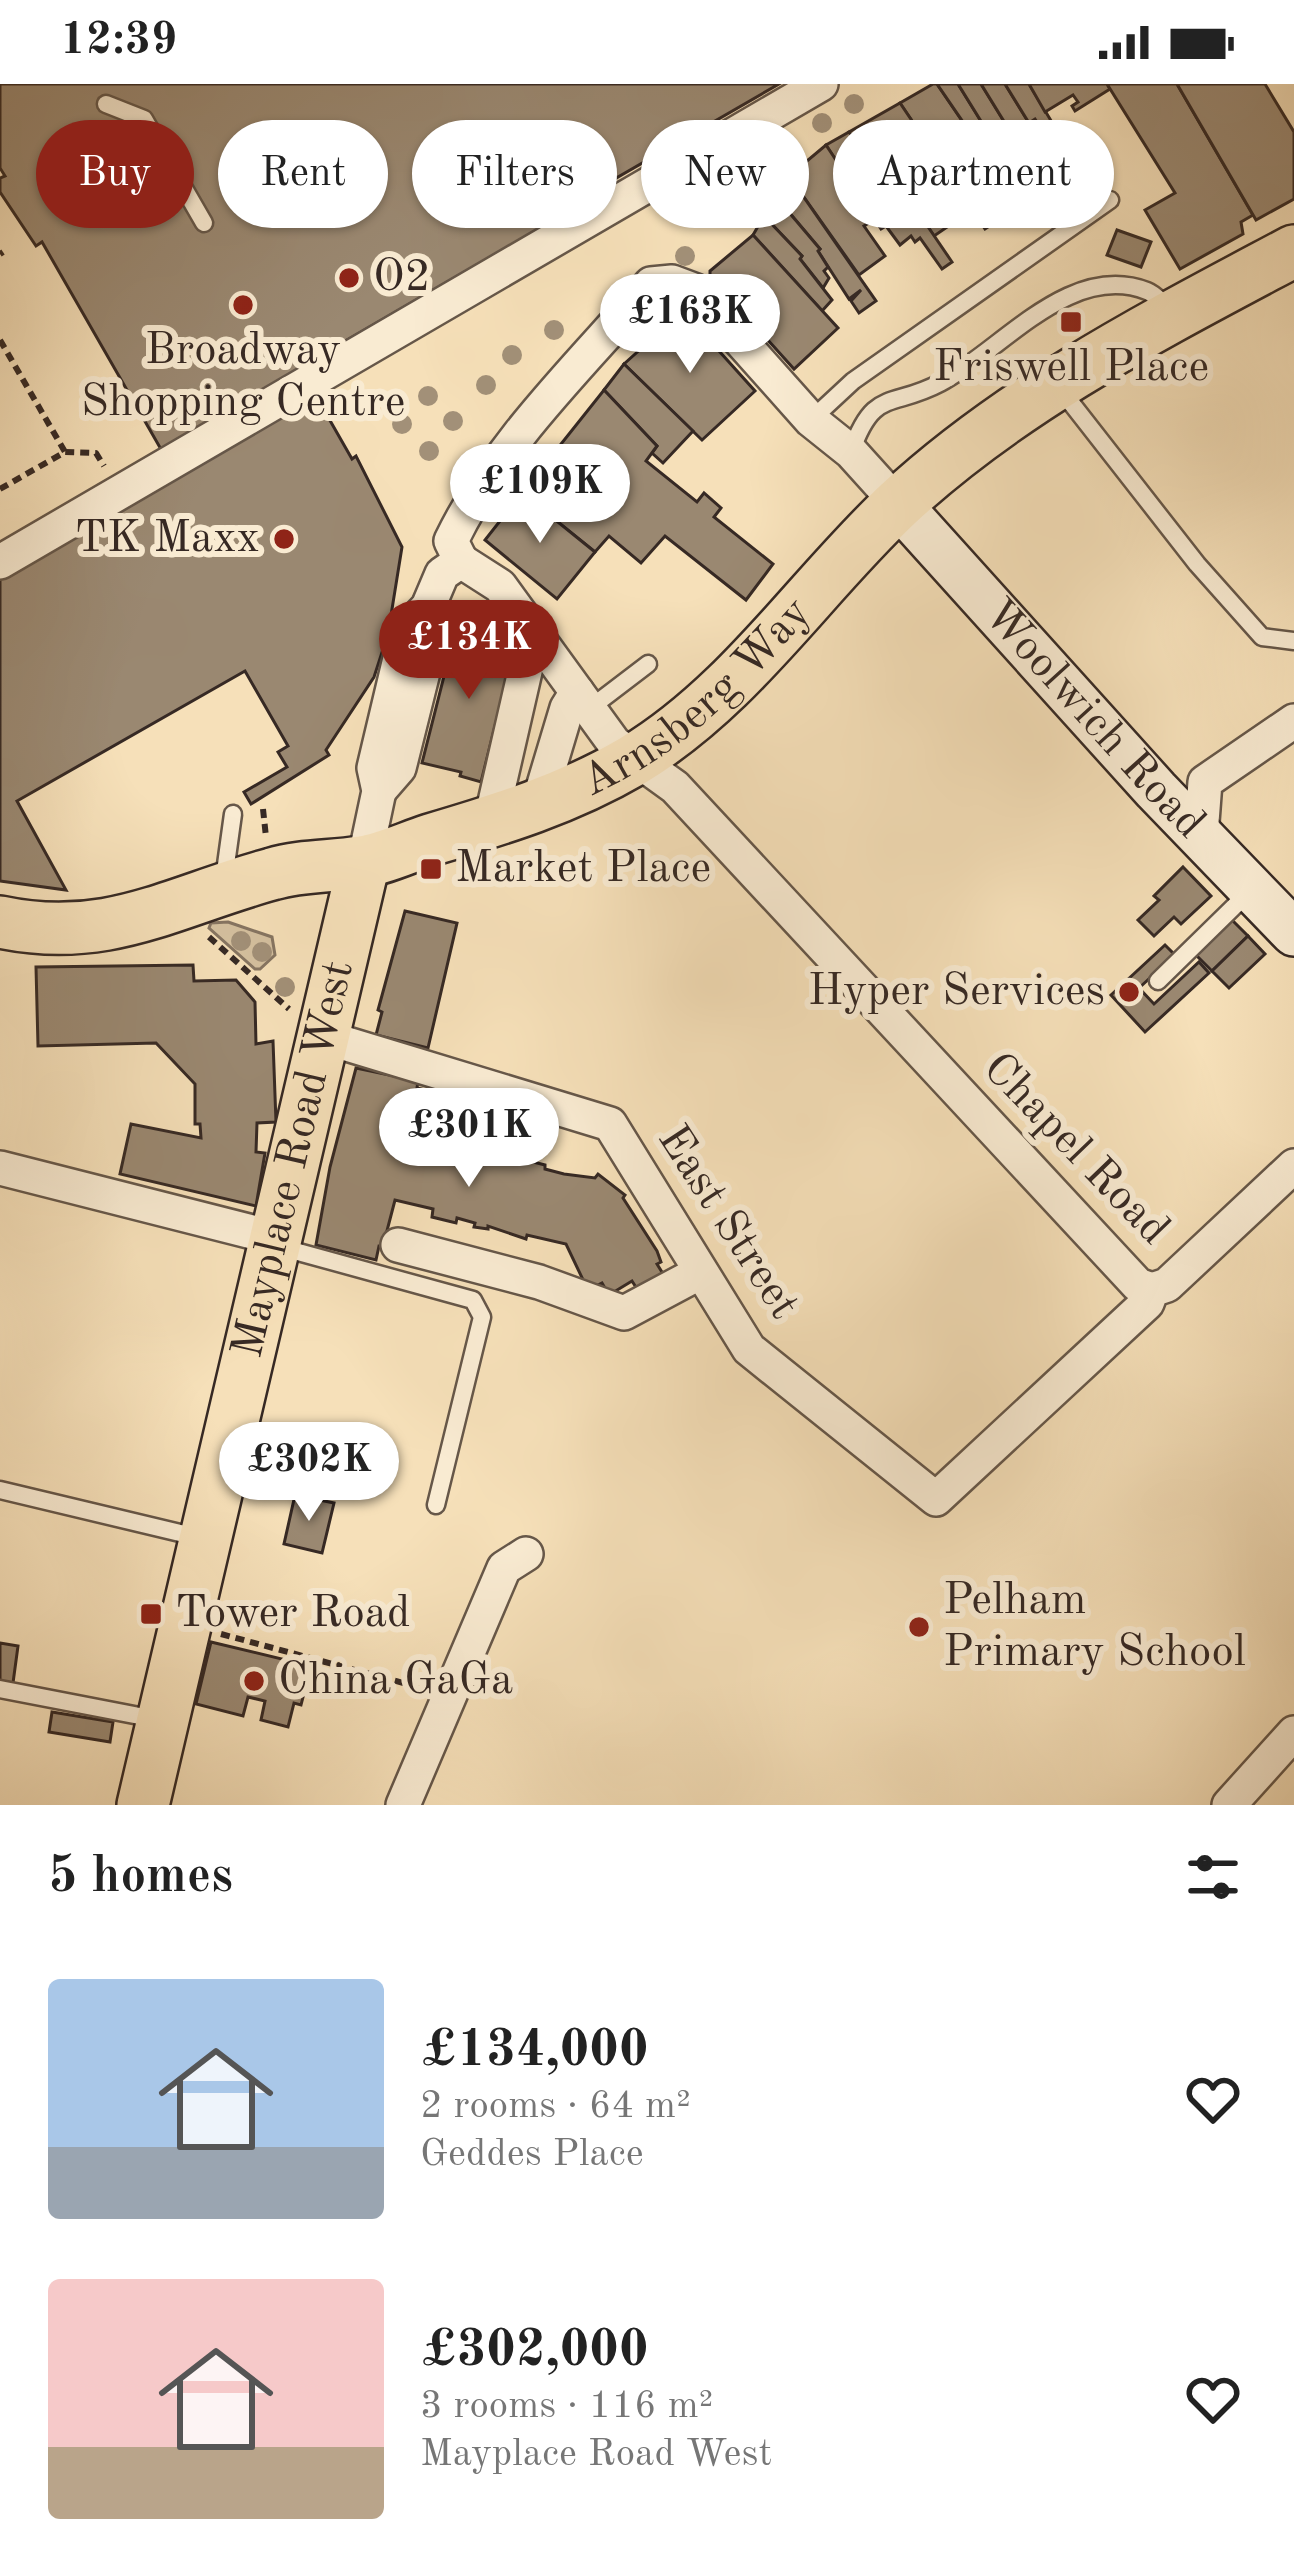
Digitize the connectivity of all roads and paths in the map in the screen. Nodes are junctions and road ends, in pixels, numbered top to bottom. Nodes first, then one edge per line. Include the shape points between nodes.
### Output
1 (821, 84) edge
2 (106, 104) dead end
3 (204, 223) dead end
4 (1070, 228) edge
5 (1294, 251) edge
6 (1181, 311) junction
7 (0, 342) edge
8 (3, 353) edge
9 (1057, 385) junction
10 (811, 420) junction
11 (64, 452) junction
12 (851, 452) junction
13 (96, 453) junction
14 (102, 464) dead end
15 (109, 474) dead end
16 (0, 488) edge
17 (898, 504) junction
18 (461, 561) junction
19 (0, 562) edge
20 (534, 632) junction
21 (1294, 641) edge
22 (648, 664) dead end
23 (583, 700) junction
24 (1294, 721) edge
25 (634, 759) junction
26 (1205, 782) junction
27 (1156, 790) junction
28 (263, 809) dead end
29 (232, 814) dead end
30 (514, 816) junction
31 (1202, 835) junction
32 (268, 846) dead end
33 (364, 862) junction
34 (1252, 890) junction
35 (204, 895) junction
36 (0, 922) edge
37 (1294, 932) edge
38 (1158, 981) dead end
39 (332, 1039) junction
40 (1294, 1166) edge
41 (0, 1168) edge
42 (274, 1242) junction
43 (398, 1245) dead end
44 (699, 1274) junction
45 (1152, 1290) junction
46 (0, 1490) edge
47 (436, 1505) dead end
48 (208, 1540) junction
49 (526, 1554) dead end
50 (186, 1624) junction
51 (0, 1690) edge
52 (449, 1696) junction
53 (162, 1720) junction
54 (1294, 1733) edge
55 (143, 1805) edge
56 (403, 1805) edge
57 (1229, 1805) edge

1 - 19 street
2 - 3 lane via 144,119
4 - 10 lane via 853,381
5 - 6 main road, Arnsberg Way
6 - 9 main road, Arnsberg Way
6 - 12 lane via 1150,291 1116,285 1062,297 939,384 886,400 862,420
7 - 8 path
7 - 11 path
8 - 11 path
9 - 17 main road, Arnsberg Way
9 - 21 lane via 1262,638
10 - 12 street
10 - 18 street via 696,291 651,284 539,412 465,513 452,541
11 - 13 path
11 - 16 path
12 - 17 street
13 - 14 path
13 - 15 path
17 - 25 main road, Arnsberg Way via 749,666
17 - 27 street, Woolwich Road
18 - 20 street, Chapel Road via 500,586
18 - 33 street via 442,574 407,629 374,768 379,791
20 - 23 street, Chapel Road
20 - 30 street
22 - 23 lane
23 - 25 street, Chapel Road
23 - 30 street via 567,708
24 - 26 street
25 - 30 main road, Arnsberg Way
25 - 45 street, Chapel Road via 675,788 1138,1285
26 - 27 street
26 - 31 street
27 - 31 street, Woolwich Road
28 - 32 path
29 - 35 lane
30 - 33 main road, Arnsberg Way
31 - 34 street, Woolwich Road
33 - 35 main road, Arnsberg Way via 300,866
33 - 39 main road, Mayplace Road West
34 - 37 street, Woolwich Road
34 - 38 lane
35 - 36 main road, Arnsberg Way via 131,922 37,929
35 - 39 path via 205,933
39 - 42 main road, Mayplace Road West
39 - 44 street, East Street via 610,1124
40 - 45 street via 1167,1285
41 - 42 street
42 - 47 lane via 479,1308
42 - 48 main road, Mayplace Road West
43 - 44 street via 624,1313
44 - 45 street, East Street via 749,1349 936,1499
46 - 48 lane
48 - 50 main road, Mayplace Road West
49 - 52 street via 504,1568
50 - 52 path
50 - 53 main road, Mayplace Road West
51 - 53 lane
52 - 56 street
53 - 55 main road, Mayplace Road West
54 - 57 street

